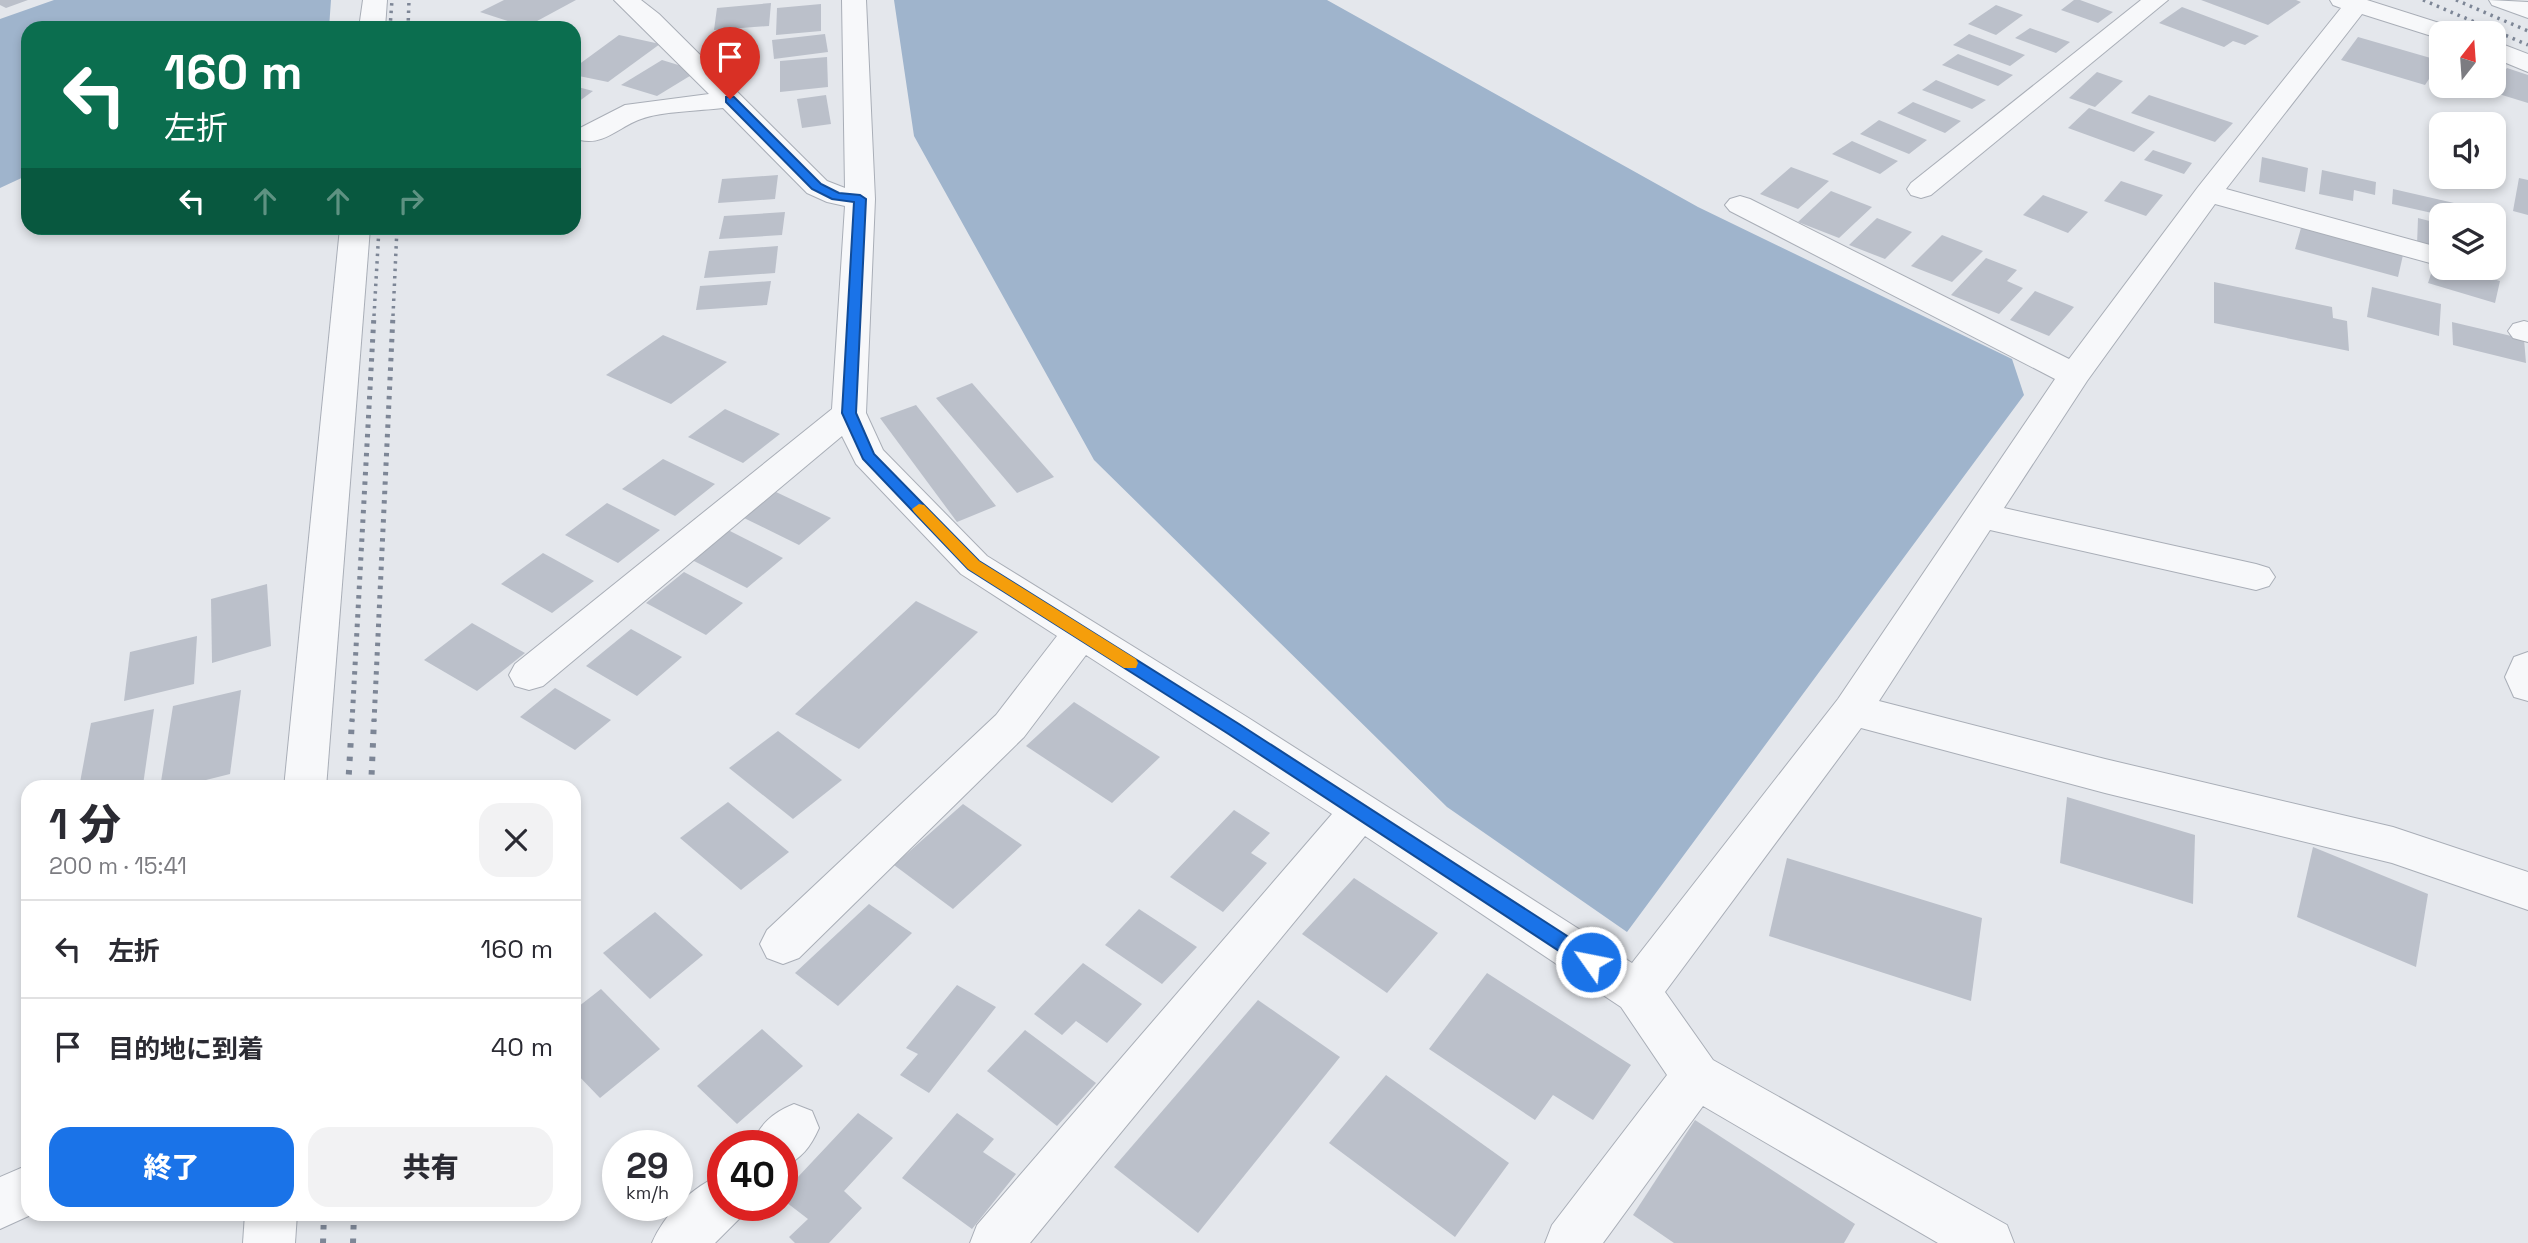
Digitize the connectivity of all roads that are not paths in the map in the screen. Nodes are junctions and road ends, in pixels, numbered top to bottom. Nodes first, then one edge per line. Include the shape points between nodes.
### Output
1 (375, 0) edge
2 (625, 0) edge
3 (854, 0) edge
4 (2156, 0) edge
5 (2501, 0) edge
6 (2359, 2) edge
7 (2528, 11) edge
8 (373, 21) edge
9 (2429, 24) edge
10 (2429, 27) edge
11 (2506, 54) edge
12 (2528, 64) edge
13 (730, 99) junction
14 (590, 134) dead end
15 (1921, 188) dead end
16 (2208, 193) junction
17 (860, 199) junction
18 (1740, 205) dead end
19 (354, 235) edge
20 (2429, 252) edge
21 (2074, 374) junction
22 (849, 413) junction
23 (1982, 516) junction
24 (2256, 577) dead end
25 (1081, 633) junction
26 (2528, 667) edge
27 (529, 676) dead end
28 (2528, 686) edge
29 (1852, 710) junction
30 (306, 780) edge
31 (1360, 811) junction
32 (2528, 891) edge
33 (783, 944) dead end
34 (1638, 992) junction
35 (1696, 1076) junction
36 (21, 1194) edge
37 (0, 1204) edge
38 (707, 1215) edge
39 (271, 1221) edge
40 (269, 1243) edge
41 (678, 1243) edge
42 (996, 1243) edge
43 (1571, 1243) edge
44 (1988, 1243) edge

1 - 8 street
2 - 13 street
3 - 17 street
4 - 15 street
5 - 7 street
6 - 9 street
6 - 10 street
6 - 16 street
11 - 12 street
13 - 14 street via 635,111
13 - 17 street via 817,187
16 - 20 street via 2381,230
16 - 21 street
17 - 22 street
18 - 21 street
19 - 30 street
21 - 23 street
22 - 25 street via 868,456 974,565
22 - 27 street
23 - 24 street
23 - 29 street
25 - 31 street
25 - 33 street via 1010,726
26 - 28 street
29 - 32 street via 2393,845
29 - 34 street
31 - 34 street
31 - 42 street
34 - 35 street
35 - 43 street
35 - 44 street
36 - 37 street
38 - 41 street
39 - 40 street

